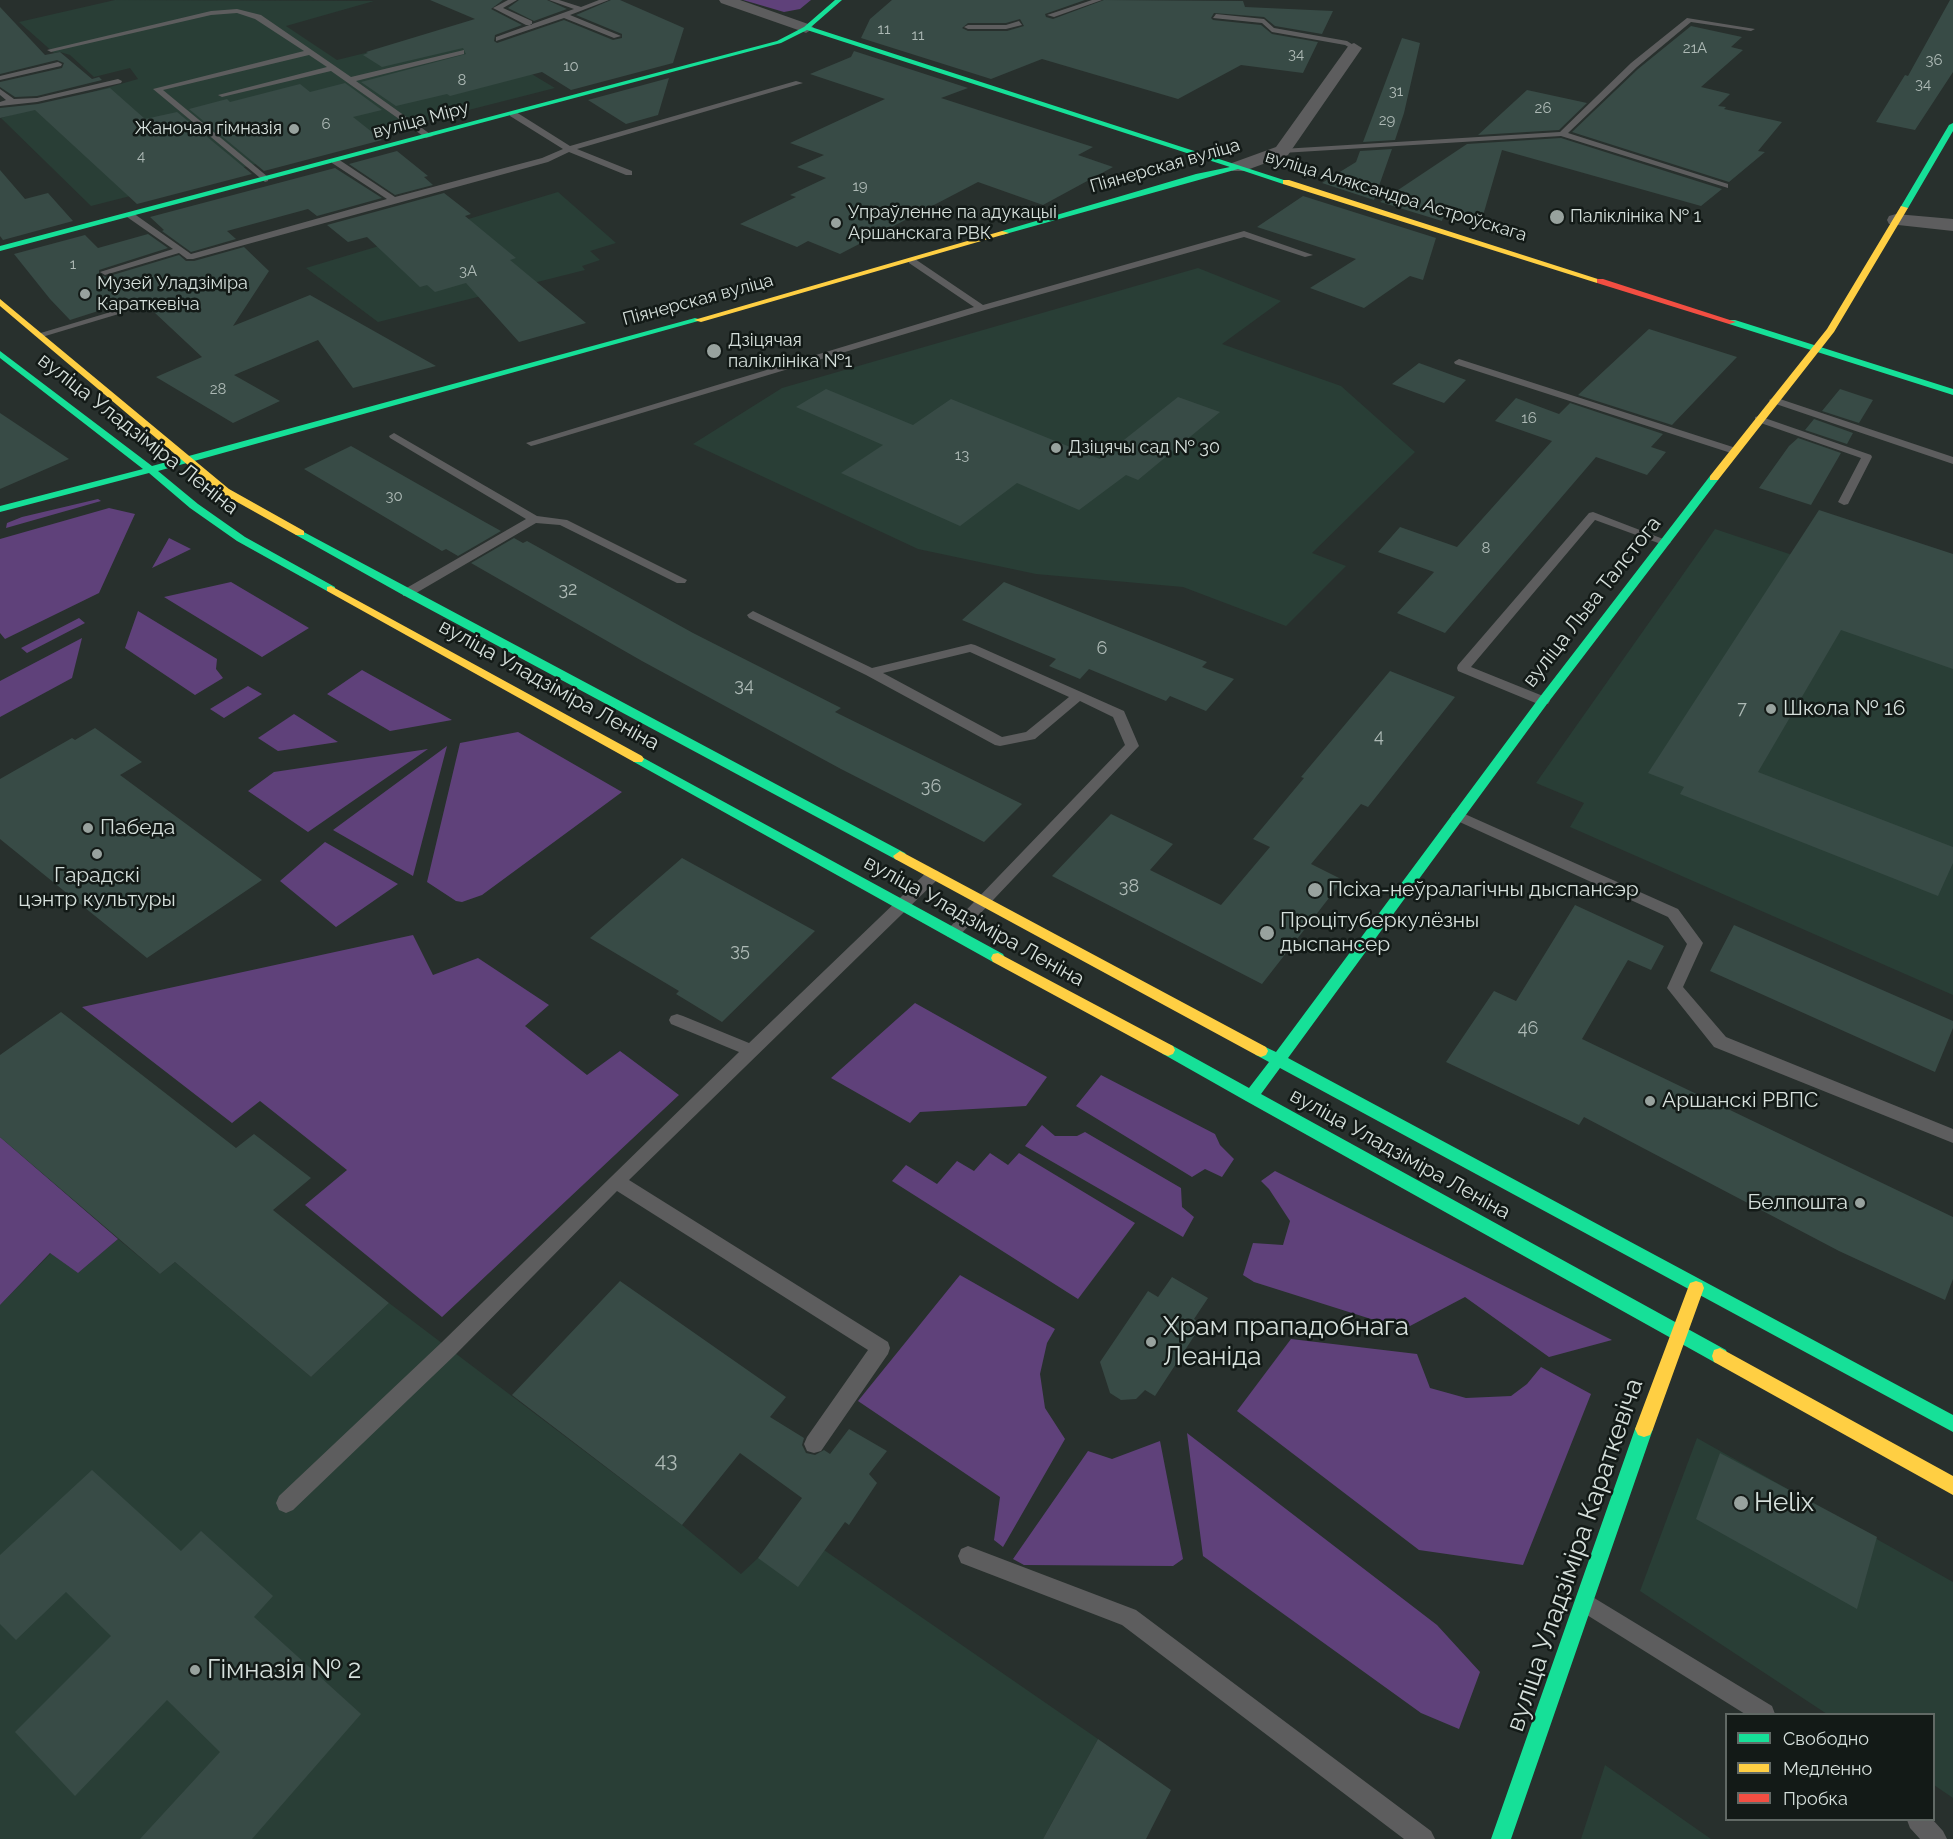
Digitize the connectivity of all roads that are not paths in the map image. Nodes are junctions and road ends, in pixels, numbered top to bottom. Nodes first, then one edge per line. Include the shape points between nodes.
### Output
1 (514, 0) edge
2 (552, 0) edge
3 (606, 0) edge
4 (726, 0) edge
5 (839, 0) edge
6 (1099, 0) edge
7 (580, 9) junction
8 (563, 15) junction
9 (1051, 15) dead end
10 (1216, 16) dead end
11 (529, 23) dead end
12 (1019, 23) dead end
13 (968, 27) dead end
14 (806, 28) junction
15 (1750, 29) dead end
16 (617, 36) dead end
17 (499, 39) dead end
18 (1354, 48) joint
19 (51, 51) dead end
20 (310, 52) junction
21 (461, 52) dead end
22 (58, 64) dead end
23 (333, 68) junction
24 (0, 78) edge
25 (350, 80) junction
26 (118, 81) dead end
27 (799, 83) dead end
28 (0, 91) edge
29 (222, 95) dead end
30 (12, 101) junction
31 (0, 104) edge
32 (513, 114) junction
33 (1953, 125) edge
34 (1562, 134) junction
35 (429, 136) junction
36 (569, 149) junction
37 (1282, 151) junction
38 (335, 161) junction
39 (1238, 167) junction
40 (629, 173) dead end
41 (265, 179) junction
42 (1725, 186) dead end
43 (394, 200) junction
44 (130, 215) junction
45 (1896, 220) junction
46 (1953, 225) edge
47 (0, 249) edge
48 (180, 250) junction
49 (1308, 255) dead end
50 (912, 261) junction
51 (105, 272) dead end
52 (0, 302) edge
53 (982, 308) junction
54 (127, 310) dead end
55 (39, 335) junction
56 (1815, 349) junction
57 (0, 354) edge
58 (1459, 362) dead end
59 (1953, 392) edge
60 (1774, 400) junction
61 (1759, 419) junction
62 (394, 436) dead end
63 (531, 443) dead end
64 (1735, 451) junction
65 (188, 460) junction
66 (1953, 461) edge
67 (152, 470) junction
68 (1844, 502) dead end
69 (0, 509) edge
70 (534, 519) junction
71 (1665, 542) junction
72 (681, 580) dead end
73 (407, 593) junction
74 (753, 615) dead end
75 (871, 672) junction
76 (1078, 696) junction
77 (1543, 700) junction
78 (1458, 816) junction
79 (933, 875) junction
80 (983, 902) junction
81 (900, 905) junction
82 (953, 933) junction
83 (677, 1020) dead end
84 (750, 1050) junction
85 (1277, 1061) junction
86 (1251, 1097) junction
87 (1953, 1136) edge
88 (616, 1181) junction
89 (1696, 1287) junction
90 (1679, 1333) junction
91 (1953, 1424) edge
92 (814, 1444) dead end
93 (1953, 1486) edge
94 (286, 1503) dead end
95 (968, 1556) dead end
96 (1583, 1602) junction
97 (1762, 1713) edge
98 (1919, 1821) edge
99 (1423, 1839) edge
100 (1501, 1839) edge
101 (1935, 1839) edge

1 - 11 lane via 497,9
2 - 7 lane
3 - 7 lane
4 - 14 street, вуліца Аляксандра Астроўскага
5 - 14 main road, вуліца Міру
6 - 9 lane
7 - 8 lane
8 - 16 lane
8 - 17 lane
10 - 18 lane via 1264,21 1272,30 1347,43
12 - 13 lane
14 - 32 main road, вуліца Міру via 779,42
14 - 39 main road, вуліца Аляксандра Астроўскага
15 - 34 lane via 1690,20 1634,65
18 - 37 street
19 - 20 lane via 211,13 237,11 258,17
20 - 23 lane
20 - 41 lane via 157,89
21 - 25 lane
22 - 24 lane
23 - 25 lane
23 - 29 lane
25 - 35 lane
26 - 30 lane via 37,100
27 - 36 lane
28 - 30 lane
30 - 31 lane
32 - 35 main road, вуліца Міру
32 - 36 lane
33 - 45 main road, вуліца Льва Талстога
34 - 37 lane
34 - 42 lane
35 - 38 main road, вуліца Міру
36 - 40 lane
36 - 43 lane via 545,160
37 - 39 street, Піянерская вуліца
38 - 41 main road, вуліца Міру
38 - 43 lane
39 - 50 main road, Піянерская вуліца
39 - 56 main road, вуліца Аляксандра Астроўскага
41 - 44 main road, вуліца Міру
43 - 48 lane via 190,256
44 - 47 main road, вуліца Міру
44 - 48 lane
45 - 46 street
45 - 56 main road, вуліца Льва Талстога via 1831,330
48 - 51 lane
49 - 53 lane via 1244,234
50 - 53 lane
50 - 65 main road, Піянерская вуліца
52 - 55 main road, вуліца Уладзіміра Леніна
53 - 63 lane
54 - 55 lane
55 - 65 main road, вуліца Уладзіміра Леніна
56 - 59 main road, вуліца Аляксандра Астроўскага
56 - 60 main road, вуліца Льва Талстога
57 - 67 main road, вуліца Уладзіміра Леніна
58 - 64 lane
60 - 61 main road, вуліца Льва Талстога
60 - 66 lane
61 - 64 main road, вуліца Льва Талстога
61 - 68 lane via 1867,458
62 - 70 lane
64 - 71 main road, вуліца Льва Талстога
65 - 67 main road, Піянерская вуліца
65 - 73 main road, вуліца Уладзіміра Леніна via 225,491
67 - 69 main road, Піянерская вуліца
67 - 81 main road, вуліца Уладзіміра Леніна via 194,506 241,538
70 - 72 lane via 563,522
70 - 73 lane
71 - 77 main road, вуліца Льва Талстога
71 - 77 lane via 1593,515 1463,668
73 - 79 main road, вуліца Уладзіміра Леніна
74 - 75 lane
75 - 76 lane via 970,648
75 - 76 lane via 1000,742 1030,736
76 - 80 lane via 1119,714 1132,746
77 - 78 main road, вуліца Льва Талстога
78 - 85 main road, вуліца Льва Талстога
78 - 87 lane via 1673,913 1695,943 1675,988 1720,1042
79 - 80 main road, вуліца Уладзіміра Леніна
79 - 81 lane
80 - 82 lane
80 - 85 main road, вуліца Уладзіміра Леніна
81 - 82 main road, вуліца Уладзіміра Леніна
81 - 84 lane
82 - 86 main road, вуліца Уладзіміра Леніна
83 - 84 lane
84 - 88 lane
85 - 86 main road, вуліца Льва Талстога
85 - 89 main road, вуліца Уладзіміра Леніна
86 - 90 main road, вуліца Уладзіміра Леніна
88 - 92 lane via 881,1348
88 - 94 lane
89 - 90 main road, вуліца Уладзіміра Караткевіча
89 - 91 main road, вуліца Уладзіміра Леніна
90 - 93 main road, вуліца Уладзіміра Леніна
90 - 96 main road, вуліца Уладзіміра Караткевіча
95 - 99 lane via 1129,1617
96 - 97 lane
96 - 100 main road, вуліца Уладзіміра Караткевіча
98 - 101 lane

